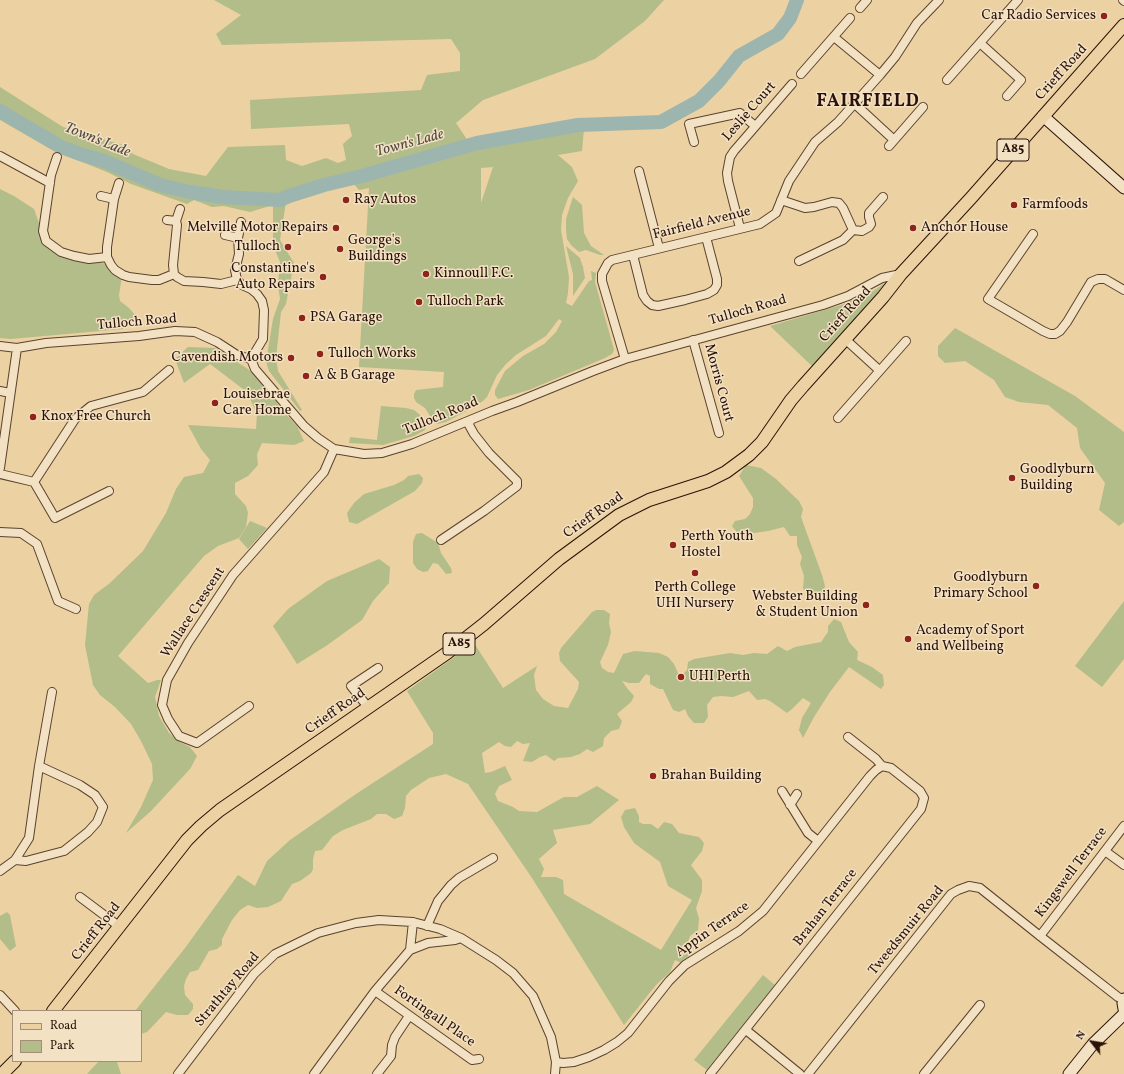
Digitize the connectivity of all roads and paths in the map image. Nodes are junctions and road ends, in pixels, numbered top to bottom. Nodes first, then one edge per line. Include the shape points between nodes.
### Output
1 (867, 0) edge
2 (939, 0) edge
3 (1018, 0) edge
4 (860, 8) dead end
5 (850, 18) dead end
6 (1124, 25) edge
7 (834, 37) junction
8 (980, 43) junction
9 (800, 74) dead end
10 (880, 75) junction
11 (948, 80) dead end
12 (792, 84) dead end
13 (1007, 96) dead end
14 (855, 104) junction
15 (923, 107) dead end
16 (1044, 116) junction
17 (755, 126) junction
18 (694, 142) dead end
19 (0, 156) edge
20 (57, 157) dead end
21 (639, 171) dead end
22 (50, 183) junction
23 (119, 183) dead end
24 (1123, 185) edge
25 (101, 196) dead end
26 (883, 197) dead end
27 (114, 198) junction
28 (781, 200) junction
29 (180, 209) dead end
30 (167, 220) dead end
31 (176, 221) junction
32 (242, 222) dead end
33 (740, 228) junction
34 (853, 230) junction
35 (1033, 234) dead end
36 (225, 235) dead end
37 (706, 237) junction
38 (238, 238) junction
39 (659, 248) junction
40 (633, 255) junction
41 (107, 257) junction
42 (799, 261) dead end
43 (174, 274) junction
44 (901, 274) junction
45 (237, 280) junction
46 (1124, 290) edge
47 (693, 340) junction
48 (845, 340) junction
49 (906, 341) dead end
50 (0, 346) edge
51 (17, 348) junction
52 (251, 359) junction
53 (625, 359) junction
54 (169, 370) dead end
55 (879, 370) junction
56 (0, 391) edge
57 (10, 394) junction
58 (838, 418) dead end
59 (470, 421) junction
60 (719, 433) dead end
61 (334, 449) junction
62 (0, 468) edge
63 (0, 474) edge
64 (34, 482) junction
65 (109, 491) dead end
66 (0, 532) edge
67 (441, 540) dead end
68 (76, 609) dead end
69 (378, 668) dead end
70 (52, 692) dead end
71 (249, 706) dead end
72 (368, 707) junction
73 (848, 737) dead end
74 (39, 766) junction
75 (882, 766) junction
76 (782, 791) dead end
77 (797, 794) dead end
78 (790, 805) junction
79 (1124, 826) edge
80 (818, 842) junction
81 (1105, 851) junction
82 (493, 858) dead end
83 (15, 860) junction
84 (1124, 865) edge
85 (0, 871) edge
86 (80, 897) dead end
87 (413, 922) junction
88 (427, 926) junction
89 (120, 927) junction
90 (1040, 936) junction
91 (461, 938) junction
92 (410, 950) junction
93 (375, 991) junction
94 (0, 995) edge
95 (1124, 999) edge
96 (980, 1005) dead end
97 (1124, 1009) edge
98 (14, 1010) edge
99 (54, 1010) edge
100 (1124, 1014) edge
101 (409, 1016) junction
102 (746, 1030) junction
103 (479, 1059) dead end
104 (14, 1062) edge
105 (556, 1062) junction
106 (2, 1074) edge
107 (178, 1074) edge
108 (314, 1074) edge
109 (377, 1074) edge
110 (555, 1074) edge
111 (710, 1074) edge
112 (800, 1074) edge
113 (808, 1074) edge
114 (924, 1074) edge
115 (1069, 1074) edge

1 - 4 street
2 - 10 street, Fairfield Avenue via 917,23
3 - 8 street
5 - 7 street
6 - 16 main road, Crieff Road / A85
7 - 9 street
7 - 10 street
8 - 11 street
8 - 13 street via 1021,80
10 - 14 street, Fairfield Avenue
12 - 17 street, Leslie Court
14 - 15 street via 892,143
14 - 28 street, Fairfield Avenue via 815,142 789,181
16 - 24 street
16 - 44 main road, Crieff Road / A85
17 - 18 street via 740,113 689,124
17 - 33 street, Leslie Court via 734,150 728,165 728,182
19 - 22 street
20 - 22 street
21 - 39 street
22 - 41 street via 43,231 46,241 61,252 71,255 89,259
23 - 27 street
25 - 27 street
26 - 34 street via 869,213 869,227 862,231
27 - 41 street
28 - 33 street, Fairfield Avenue via 776,213 760,224
28 - 34 street via 805,208 832,202 839,203
29 - 31 street
30 - 31 street
31 - 43 street
32 - 38 street
33 - 37 street, Fairfield Avenue
34 - 42 street via 843,240
35 - 46 street via 988,299 1043,331 1055,334 1067,322 1091,282 1105,279
36 - 38 street
37 - 39 street, Fairfield Avenue
37 - 40 street via 717,285 707,294 685,300 658,306 647,301 643,295
38 - 45 street via 235,270
39 - 40 street, Fairfield Avenue
40 - 53 street, Fairfield Avenue via 612,260 602,274
41 - 43 street via 112,267 123,275 152,280 167,278
43 - 45 street via 188,282 221,284
44 - 47 street, Tulloch Road via 882,278 848,296 823,305
44 - 48 main road, Crieff Road / A85
45 - 52 street via 257,294 264,310 263,338
47 - 53 street, Tulloch Road
47 - 60 street, Morris Court
48 - 55 street
48 - 72 main road, Crieff Road / A85 via 791,400 762,442 740,463 708,481 648,500 619,515 559,559 470,634
49 - 55 street
50 - 51 street, Tulloch Road
51 - 52 street, Tulloch Road via 175,331 195,332 238,355
51 - 57 street
52 - 61 street, Tulloch Road via 255,369 304,426
53 - 59 street, Tulloch Road
54 - 64 street via 143,392 91,406 75,419
55 - 58 street
56 - 57 street
57 - 62 street
59 - 61 street, Tulloch Road via 382,453 364,454
59 - 67 street via 469,425 474,434 517,481 517,486
61 - 71 street, Wallace Crescent via 324,472 233,575 167,680 162,704 179,736 197,743
63 - 64 street
64 - 65 street via 55,518
66 - 68 street via 21,533 37,544 58,601
69 - 72 street via 352,686
70 - 74 street
72 - 89 main road, Crieff Road / A85 via 220,810 201,826 187,840
73 - 75 street via 876,758
74 - 83 street via 29,838
74 - 83 street via 80,785 95,795 103,807 97,822 64,851 26,861
75 - 80 street, Appin Terrace via 870,776
75 - 102 street, Brahan Terrace via 891,768 920,791 924,798 921,809
76 - 78 street
77 - 78 street
78 - 80 street via 808,833
79 - 81 street, Kingswell Terrace
80 - 105 street, Appin Terrace via 756,918 684,965 622,1038 589,1057 563,1063
81 - 84 street
81 - 90 street, Kingswell Terrace
82 - 88 street via 451,885 438,901
83 - 85 street
86 - 89 street
87 - 88 street, Strathtay Road
87 - 92 street
87 - 107 street, Strathtay Road via 379,920 356,923 318,933 275,954 254,974
88 - 91 street, Strathtay Road
89 - 99 main road, Crieff Road / A85
90 - 95 street, Tweedsmuir Road
90 - 113 street, Tweedsmuir Road via 980,888 969,886 951,894
91 - 92 street, Fortingall Place via 428,943
91 - 105 street, Strathtay Road via 513,973 533,996 551,1037
92 - 93 street, Fortingall Place
93 - 101 street, Fortingall Place
93 - 108 street, Fortingall Place
94 - 98 street
95 - 97 street
96 - 114 street
100 - 115 street via 1093,1044
101 - 103 street, Fortingall Place via 472,1060
101 - 109 street via 394,1037 391,1056
102 - 111 street, Brahan Terrace
102 - 112 street
104 - 106 main road
105 - 110 street, Strathtay Road

